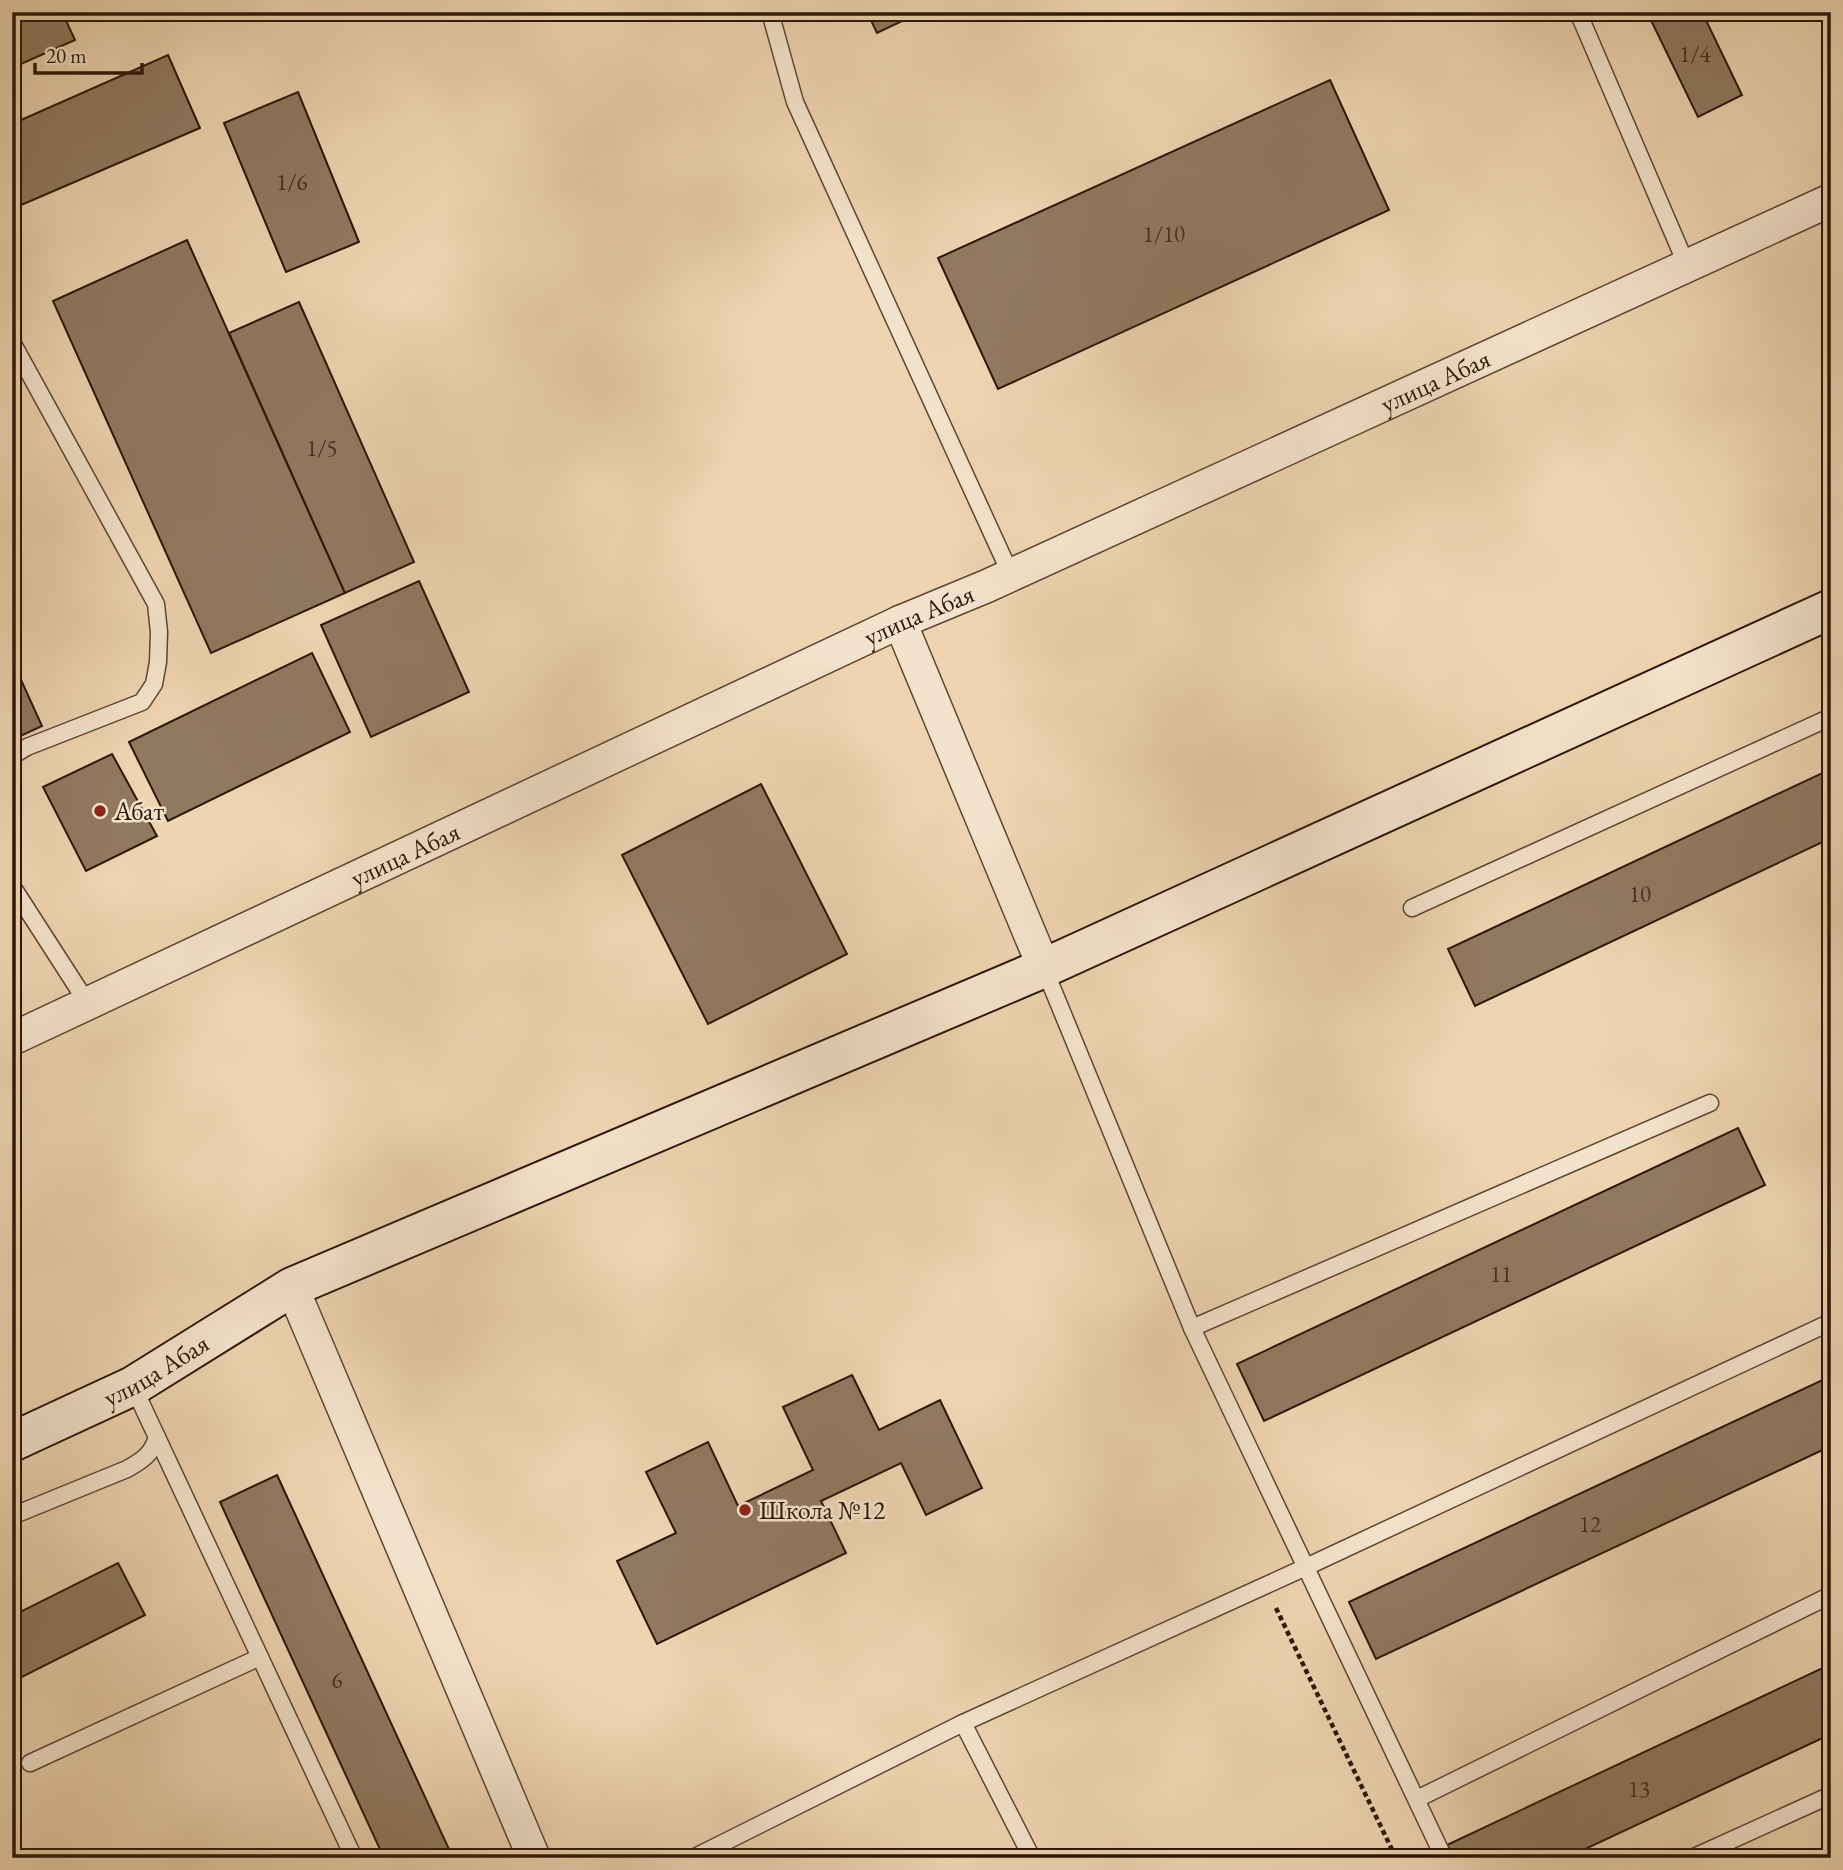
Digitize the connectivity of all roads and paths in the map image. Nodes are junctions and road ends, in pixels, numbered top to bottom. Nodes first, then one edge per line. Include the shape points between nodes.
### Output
1 (770, 12) edge
2 (1578, 12) edge
3 (1831, 200) edge
4 (1687, 266) junction
5 (12, 342) edge
6 (1011, 575) junction
7 (1831, 609) edge
8 (900, 622) junction
9 (1831, 717) edge
10 (12, 756) edge
11 (12, 886) edge
12 (1412, 908) dead end
13 (1044, 968) junction
14 (88, 1004) junction
15 (12, 1039) edge
16 (1710, 1103) dead end
17 (292, 1287) junction
18 (1831, 1322) edge
19 (1192, 1328) junction
20 (133, 1386) junction
21 (157, 1437) junction
22 (12, 1442) edge
23 (12, 1516) edge
24 (1306, 1567) junction
25 (1265, 1585) junction
26 (1831, 1595) edge
27 (260, 1657) junction
28 (963, 1723) junction
29 (30, 1763) dead end
30 (1831, 1795) edge
31 (1417, 1799) junction
32 (355, 1858) edge
33 (534, 1858) edge
34 (694, 1858) edge
35 (1032, 1858) edge
36 (1396, 1858) edge
37 (1444, 1858) edge
38 (1692, 1858) edge

1 - 6 lane via 795,102
2 - 4 lane
3 - 4 street, улица Абая
4 - 6 street, улица Абая
5 - 10 lane via 156,604 159,632 154,684 142,702
6 - 8 street, улица Абая
7 - 13 street, улица Абая
8 - 13 street
8 - 14 street, улица Абая
9 - 12 lane
11 - 14 lane
13 - 17 street, улица Абая
13 - 19 lane
14 - 15 street, улица Абая
16 - 19 lane
17 - 20 street, улица Абая
17 - 33 street
18 - 24 lane
19 - 24 lane
20 - 21 lane
20 - 22 street, улица Абая
21 - 23 lane via 153,1451 127,1469
21 - 27 lane
24 - 25 lane
24 - 31 lane
25 - 28 lane
25 - 36 path
26 - 31 lane
27 - 29 lane
27 - 32 lane
28 - 34 lane
28 - 35 lane
30 - 38 lane
31 - 37 lane

